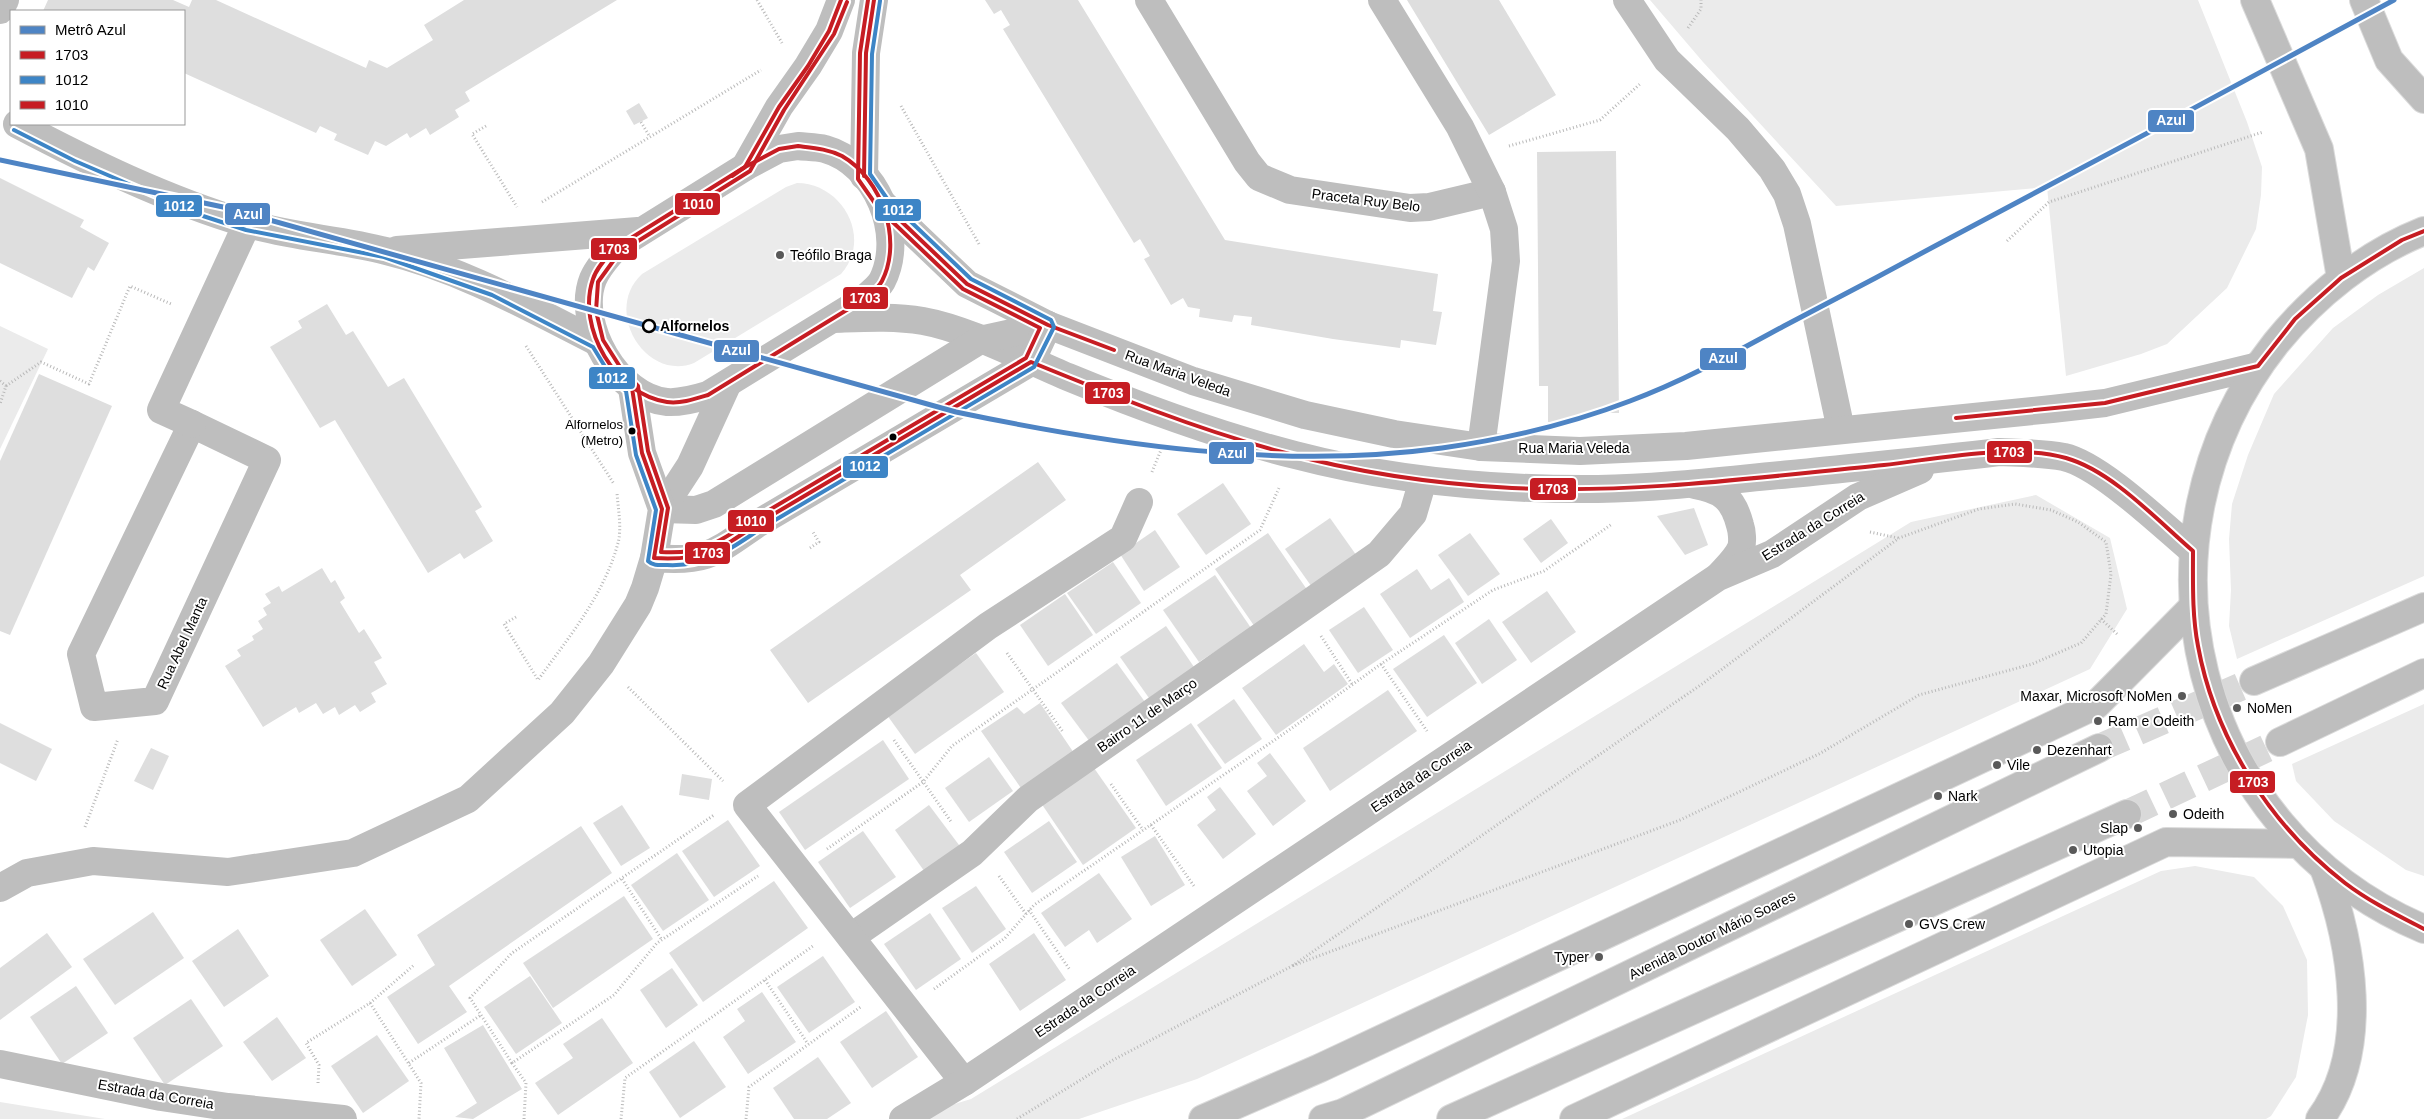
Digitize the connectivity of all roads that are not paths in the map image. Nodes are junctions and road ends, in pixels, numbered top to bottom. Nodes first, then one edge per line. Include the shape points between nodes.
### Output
1 (5, 0) edge
2 (841, 0) edge
3 (874, 0) edge
4 (1149, 0) edge
5 (1382, 0) edge
6 (1627, 0) edge
7 (2255, 0) edge
8 (2364, 0) edge
9 (0, 10) edge
10 (2424, 99) edge
11 (19, 125) edge
12 (746, 167) junction
13 (864, 176) junction
14 (1492, 192) junction
15 (883, 204) junction
16 (247, 224) junction
17 (642, 231) junction
18 (2424, 231) edge
19 (386, 251) junction
20 (2340, 278) junction
21 (833, 319) junction
22 (1048, 325) junction
23 (980, 340) junction
24 (597, 342) junction
25 (1031, 362) junction
26 (2258, 366) junction
27 (727, 385) junction
28 (632, 388) junction
29 (192, 424) junction
30 (1841, 430) junction
31 (1481, 447) junction
32 (1953, 458) junction
33 (1424, 480) junction
34 (1687, 484) junction
35 (1139, 502) road end
36 (662, 509) junction
37 (2193, 551) junction
38 (654, 558) junction
39 (1718, 577) junction
40 (2193, 607) junction
41 (2424, 607) edge
42 (2424, 673) edge
43 (2254, 681) tunnel mouth
44 (2280, 742) tunnel mouth
45 (2099, 748) tunnel mouth
46 (2127, 814) tunnel mouth
47 (2299, 844) junction
48 (2324, 868) junction
49 (0, 888) edge
50 (2424, 929) edge
51 (846, 931) junction
52 (0, 1064) edge
53 (964, 1082) junction
54 (344, 1119) edge
55 (903, 1119) edge
56 (1202, 1119) edge
57 (1323, 1119) edge
58 (1451, 1119) edge
59 (1574, 1119) edge
60 (2320, 1119) edge

1 - 9 main road
2 - 12 main road via 829,30 779,106
3 - 13 main road via 866,53
4 - 14 main road, Praceta Ruy Belo via 1259,177 1290,190 1410,208 1429,207
5 - 14 main road via 1466,140
6 - 30 main road via 1667,60 1738,129 1772,169 1787,194 1797,224
7 - 20 main road via 2319,150
8 - 10 main road via 2389,60
11 - 16 main road via 77,156 205,210
12 - 13 main road via 779,150 798,146 826,150 848,161
12 - 17 main road
13 - 15 main road
14 - 31 main road via 1504,230 1506,260
15 - 21 main road via 891,230 891,249 881,282 864,300
15 - 22 main road, Rua Maria Veleda via 968,284
16 - 19 main road
16 - 29 main road, Rua Abel Manta via 161,410
17 - 19 main road
17 - 24 main road via 615,248 592,280 590,311
18 - 20 main road via 2402,240
19 - 24 main road via 494,289
20 - 26 main road via 2296,319
21 - 23 main road via 892,317 922,321
21 - 27 main road
22 - 23 main road
22 - 25 main road
22 - 31 main road, Rua Maria Veleda via 1193,381 1306,415 1394,434
23 - 25 main road
23 - 36 main road via 714,504 696,510
24 - 28 main road via 617,374
25 - 33 main road via 1174,419 1293,455 1363,471
25 - 38 main road via 757,524 714,553 688,560
26 - 30 main road, Rua Maria Veleda via 2104,403
26 - 37 main road via 2226,424 2216,450 2204,486
27 - 28 main road via 708,395 666,402 647,397
27 - 36 main road via 690,466
28 - 36 main road via 642,453
29 - 29 main road, Rua Abel Manta via 267,460 156,701 94,707 82,654
30 - 31 main road, Rua Maria Veleda via 1676,447 1580,451
32 - 34 main road
32 - 37 main road via 1999,452 2065,458 2086,467 2116,487
32 - 39 main road, Estrada da Correia via 1858,496 1772,554
33 - 34 main road via 1521,488 1602,489
33 - 51 main road, Bairro 11 de Março via 1413,514 1380,554 1028,799 972,853
34 - 39 main road via 1713,489 1729,499 1737,513 1742,532 1741,548
35 - 51 main road via 1123,538 988,626 746,804
36 - 38 main road
37 - 40 main road
38 - 49 main road via 638,605 601,664 562,713 468,799 353,853 228,872 93,861 27,873
39 - 53 main road, Estrada da Correia
40 - 47 main road via 2200,659 2215,710 2236,758 2265,803
40 - 56 main road via 2096,705 1338,1060
41 - 43 main road
42 - 44 main road
45 - 57 main road, Avenida Doutor Mário Soares via 1343,1113
46 - 58 main road
47 - 48 main road
47 - 59 main road via 2166,842
48 - 50 main road via 2362,896
48 - 60 main road via 2342,918 2351,970 2351,1026 2342,1074
51 - 53 main road
52 - 54 main road, Estrada da Correia via 161,1097
53 - 55 main road, Estrada da Correia

